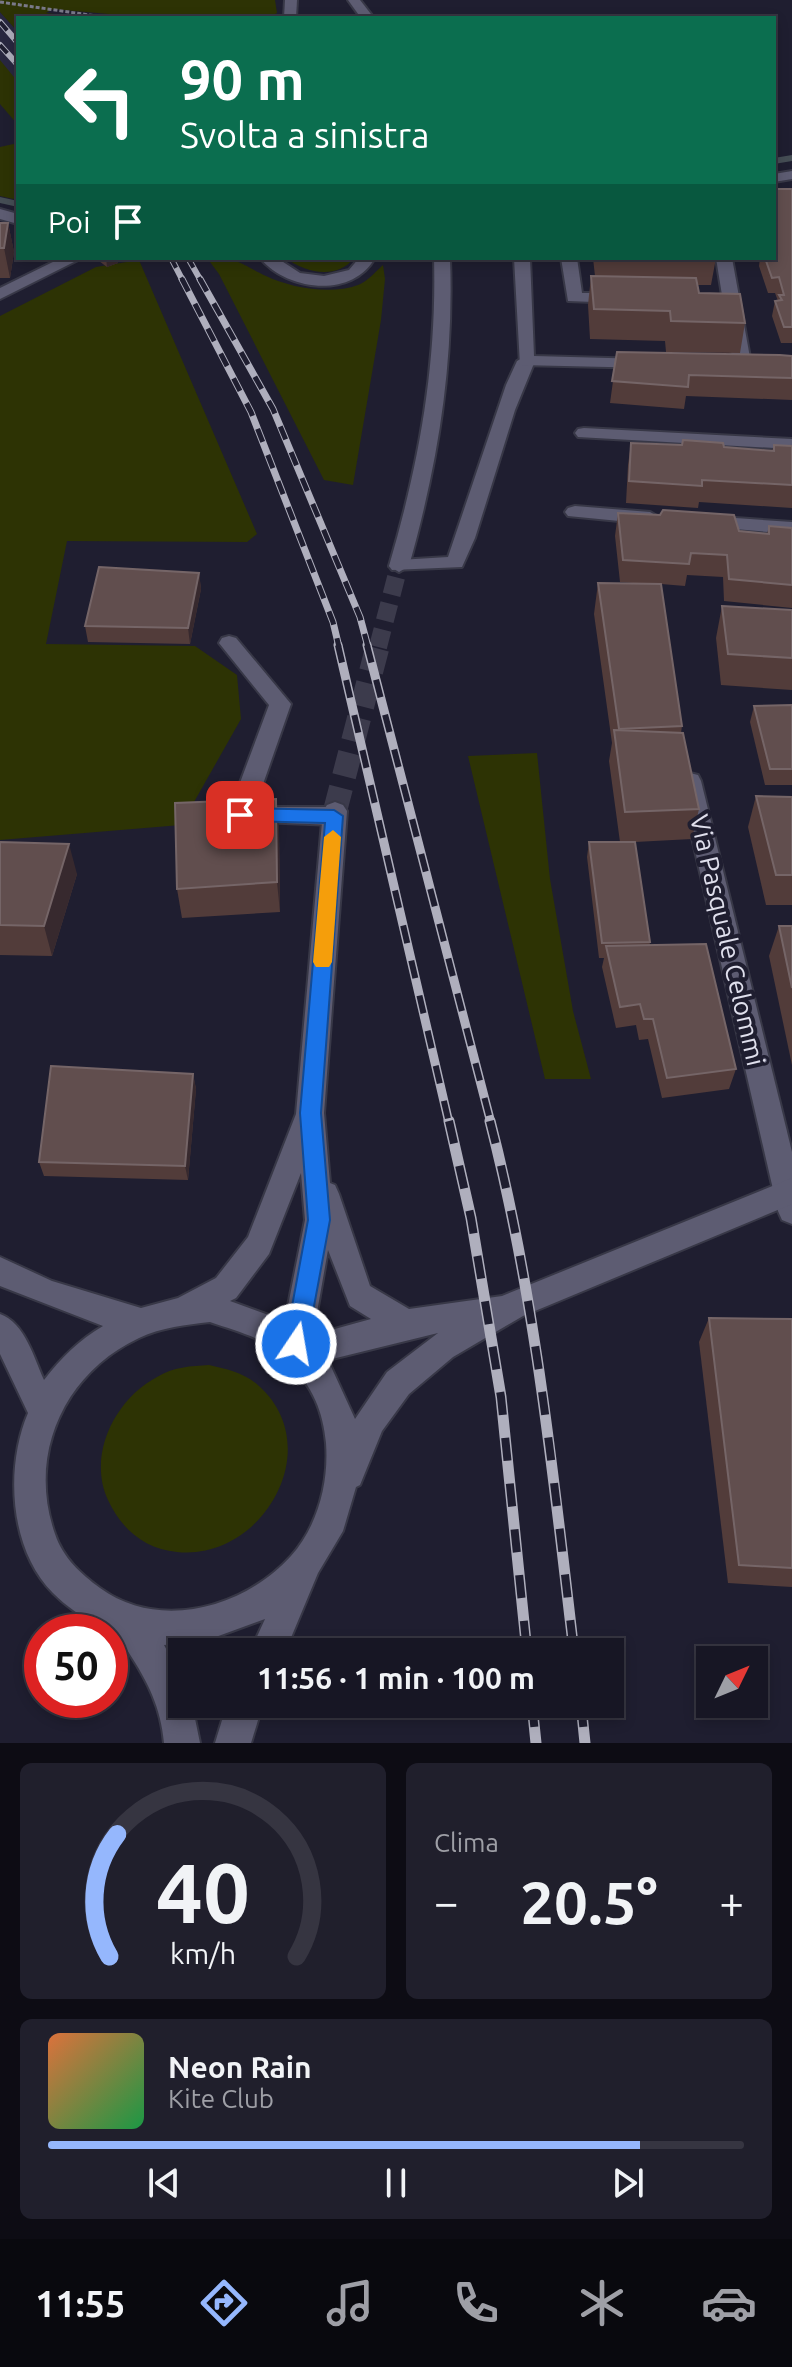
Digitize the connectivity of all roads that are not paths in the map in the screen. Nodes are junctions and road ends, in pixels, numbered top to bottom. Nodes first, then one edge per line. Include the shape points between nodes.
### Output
1 (70, 260) edge
2 (271, 260) edge
3 (366, 260) edge
4 (442, 260) edge
5 (522, 260) edge
6 (569, 260) edge
7 (724, 260) edge
8 (2, 292) edge
9 (638, 298) edge
10 (526, 361) junction
11 (669, 364) edge
12 (742, 364) edge
13 (584, 433) dead end
14 (792, 444) edge
15 (575, 512) dead end
16 (792, 528) edge
17 (229, 643) dead end
18 (686, 764) edge
19 (310, 1113) junction
20 (315, 1163) junction
21 (791, 1198) edge
22 (0, 1271) edge
23 (512, 1306) junction
24 (186, 1309) junction
25 (136, 1321) junction
26 (406, 1324) junction
27 (0, 1328) edge
28 (300, 1348) junction
29 (43, 1412) junction
30 (338, 1502) junction
31 (308, 1561) junction
32 (130, 1624) junction
33 (273, 1638) edge
34 (241, 1718) edge
35 (182, 1743) edge
36 (233, 1743) edge

1 - 8 street
2 - 3 street via 291,275 320,281 355,273
4 - 10 street via 445,308 433,440 399,566 455,563
5 - 10 street
6 - 9 street via 574,298
7 - 12 street via 725,300
10 - 11 street
13 - 14 street
15 - 16 street
17 - 19 street via 280,704 240,815 334,814
18 - 21 street, Via Pasquale Celommi
19 - 20 street
19 - 24 street via 259,1245 226,1288
20 - 26 street via 360,1296
20 - 28 street via 319,1220
21 - 23 street, Via Pasquale Celommi
22 - 25 street via 79,1305
23 - 26 street, Via Pasquale Celommi
23 - 30 street, Via Pasquale Celommi via 442,1347 398,1383 370,1421
24 - 25 street
24 - 28 street via 210,1308 256,1319
25 - 29 street via 82,1358
26 - 28 street, Via Pasquale Celommi
27 - 29 street
28 - 30 street via 323,1376 344,1435
29 - 32 street via 30,1453 29,1497 39,1538 59,1576 91,1605
30 - 31 street
31 - 32 street via 271,1597 227,1620 178,1630
31 - 33 street
32 - 35 street via 172,1695
34 - 36 street

